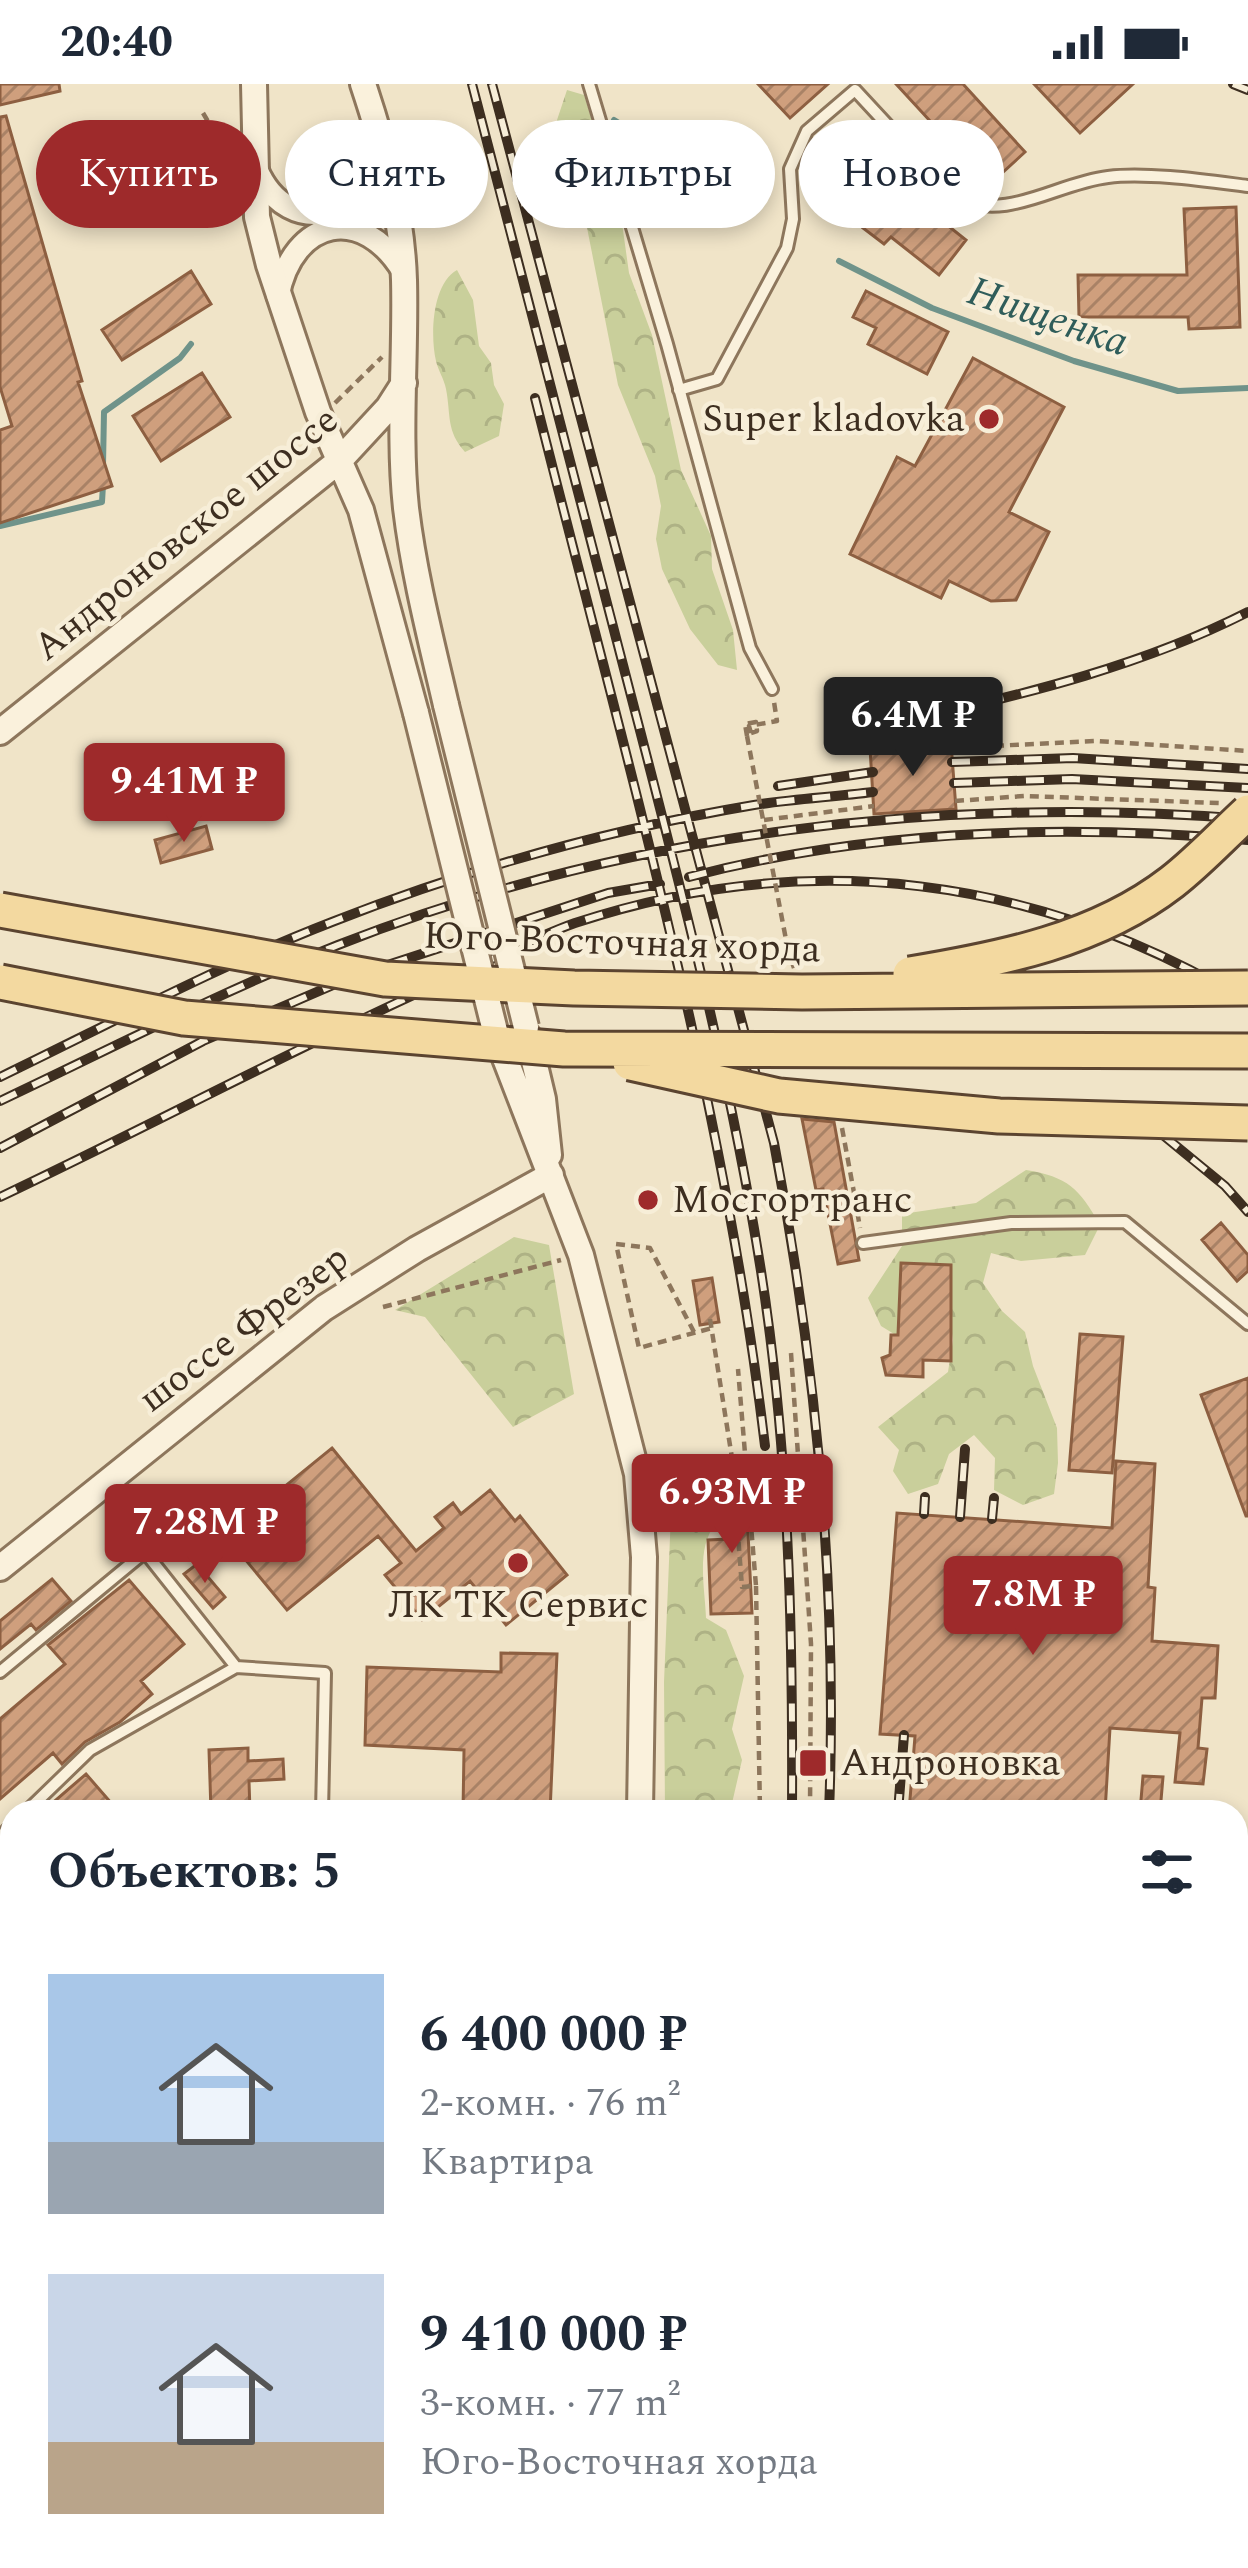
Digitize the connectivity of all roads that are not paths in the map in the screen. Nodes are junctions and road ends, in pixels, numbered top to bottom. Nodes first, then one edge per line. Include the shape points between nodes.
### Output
1 (254, 84) edge
2 (363, 84) edge
3 (589, 84) edge
4 (853, 87) edge
5 (250, 120) edge
6 (375, 120) edge
7 (261, 181) edge
8 (1248, 186) edge
9 (285, 205) edge
10 (260, 228) edge
11 (399, 228) edge
12 (404, 274) junction
13 (278, 296) junction
14 (405, 369) junction
15 (679, 390) junction
16 (339, 461) junction
17 (772, 689) road end
18 (0, 732) edge
19 (1241, 808) edge
20 (0, 910) edge
21 (0, 982) edge
22 (1248, 988) edge
23 (802, 992) junction
24 (564, 1049) junction
25 (1248, 1051) edge
26 (1248, 1123) edge
27 (551, 1175) junction
28 (863, 1243) road end
29 (1248, 1324) edge
30 (0, 1568) edge
31 (236, 1667) junction
32 (0, 1672) edge
33 (38, 1800) edge
34 (322, 1800) edge
35 (640, 1800) edge

1 - 5 street
2 - 6 street
3 - 15 lane
4 - 8 lane via 969,204 1020,204 1108,176
4 - 15 lane via 807,131 790,170 787,248 717,379
7 - 9 street
10 - 13 street
11 - 12 street
12 - 13 street via 381,244 335,229 292,253
12 - 14 street
13 - 16 street
14 - 16 street, Андроновское шоссе via 388,408
14 - 27 street, bridge via 406,506 422,603 543,1099
15 - 17 lane via 750,648
16 - 18 street, Андроновское шоссе
16 - 27 street, bridge via 382,574 496,1035
19 - 23 main road, bridge via 1171,883 1096,927 1020,953
20 - 23 main road, Юго-Восточная хорда, bridge via 385,979
21 - 24 main road, bridge via 184,1018
22 - 23 main road, Юго-Восточная хорда, bridge
24 - 25 main road, bridge
24 - 26 main road, bridge via 779,1096 999,1116
27 - 30 street, шоссе Фрезер via 324,1308
27 - 35 street via 581,1255 638,1474
28 - 29 lane via 1011,1223 1125,1222
31 - 32 lane via 146,1552
31 - 33 lane via 90,1750
31 - 34 lane via 325,1673

